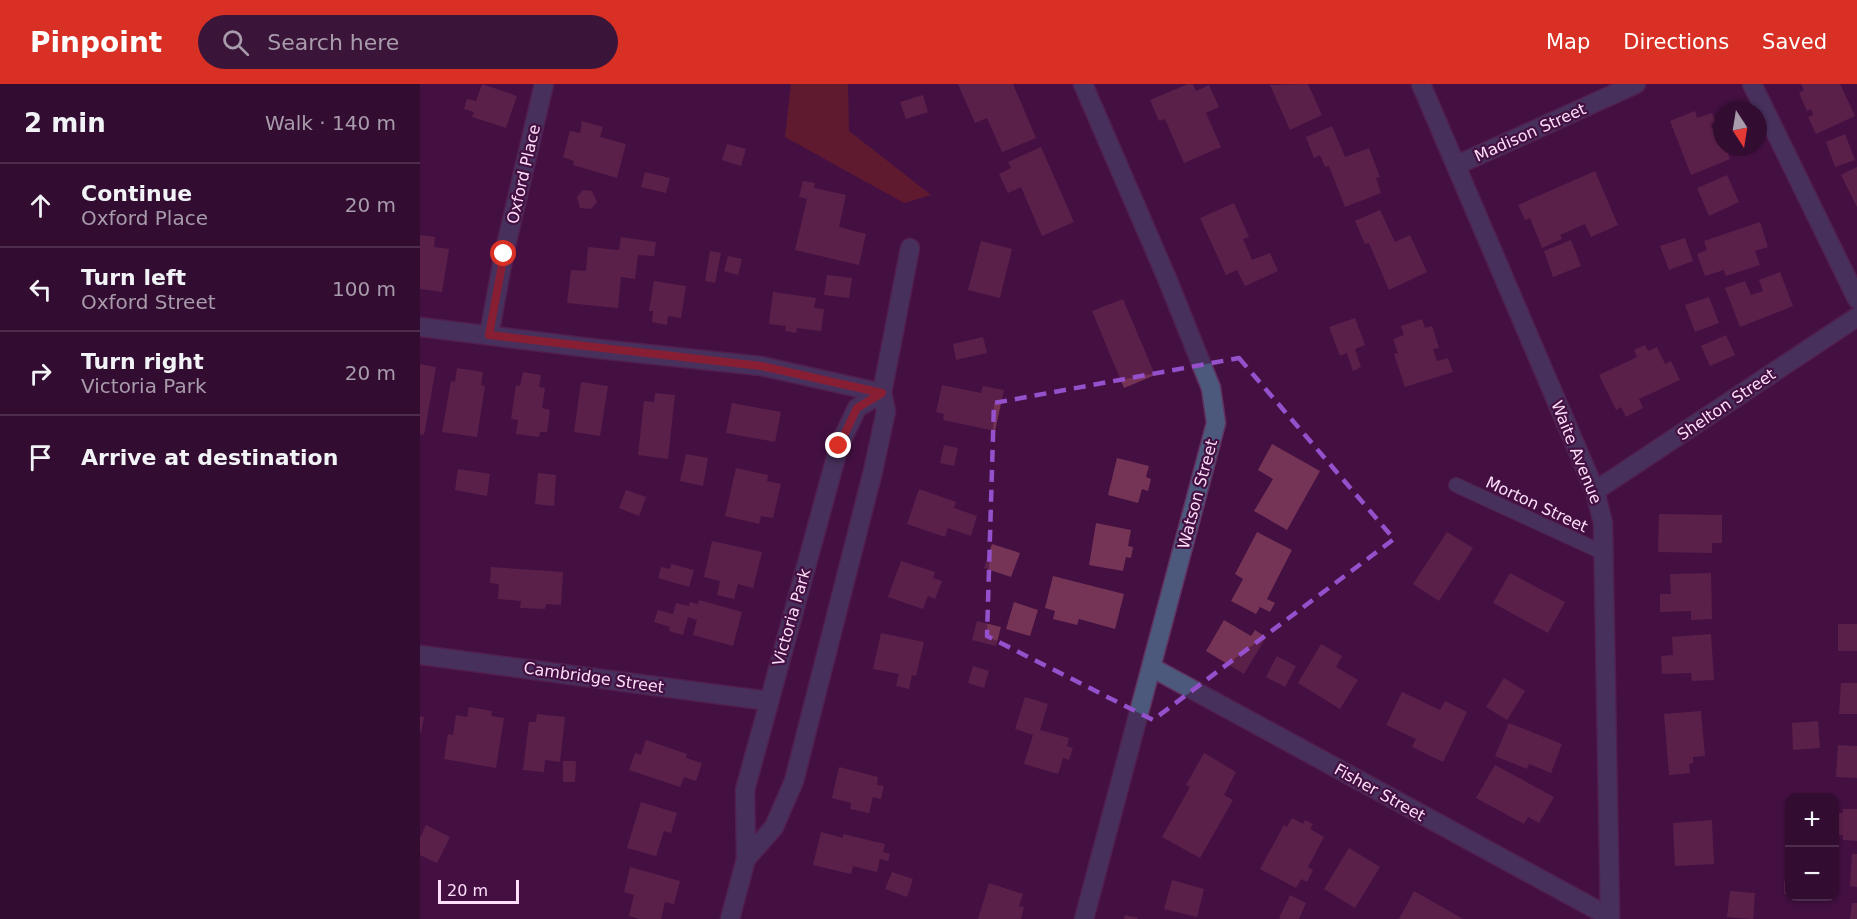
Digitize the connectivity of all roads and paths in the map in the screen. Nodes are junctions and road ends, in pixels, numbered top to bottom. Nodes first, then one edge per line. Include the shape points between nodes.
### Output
1 (544, 84) edge
2 (1083, 84) edge
3 (1421, 84) edge
4 (1636, 84) edge
5 (1752, 84) edge
6 (1457, 165) junction
7 (910, 248) dead end
8 (1857, 299) edge
9 (1857, 317) edge
10 (420, 327) edge
11 (489, 335) junction
12 (882, 393) junction
13 (1456, 485) dead end
14 (1595, 491) junction
15 (1604, 553) junction
16 (420, 655) edge
17 (1151, 667) junction
18 (769, 700) junction
19 (746, 859) junction
20 (1610, 918) edge
21 (730, 919) edge
22 (1084, 919) edge

1 - 11 street, Oxford Place
2 - 17 street, Watson Street via 1211,388 1216,423
3 - 6 street, Waite Avenue
4 - 6 street, Madison Street
5 - 8 street
6 - 14 street, Waite Avenue
7 - 12 street, Victoria Park
9 - 14 street, Shelton Street
10 - 11 street
11 - 12 street via 761,366
12 - 18 street, Victoria Park via 857,408 839,446
12 - 19 street, Victoria Park via 886,411 873,471 794,782 774,827
13 - 15 lane, Morton Street
14 - 15 street, Waite Avenue via 1604,523
15 - 20 street, Waite Avenue
16 - 18 street, Cambridge Street
17 - 20 street, Fisher Street
17 - 22 street, Watson Street
18 - 19 street, Victoria Park via 745,790
19 - 21 street, Victoria Park

